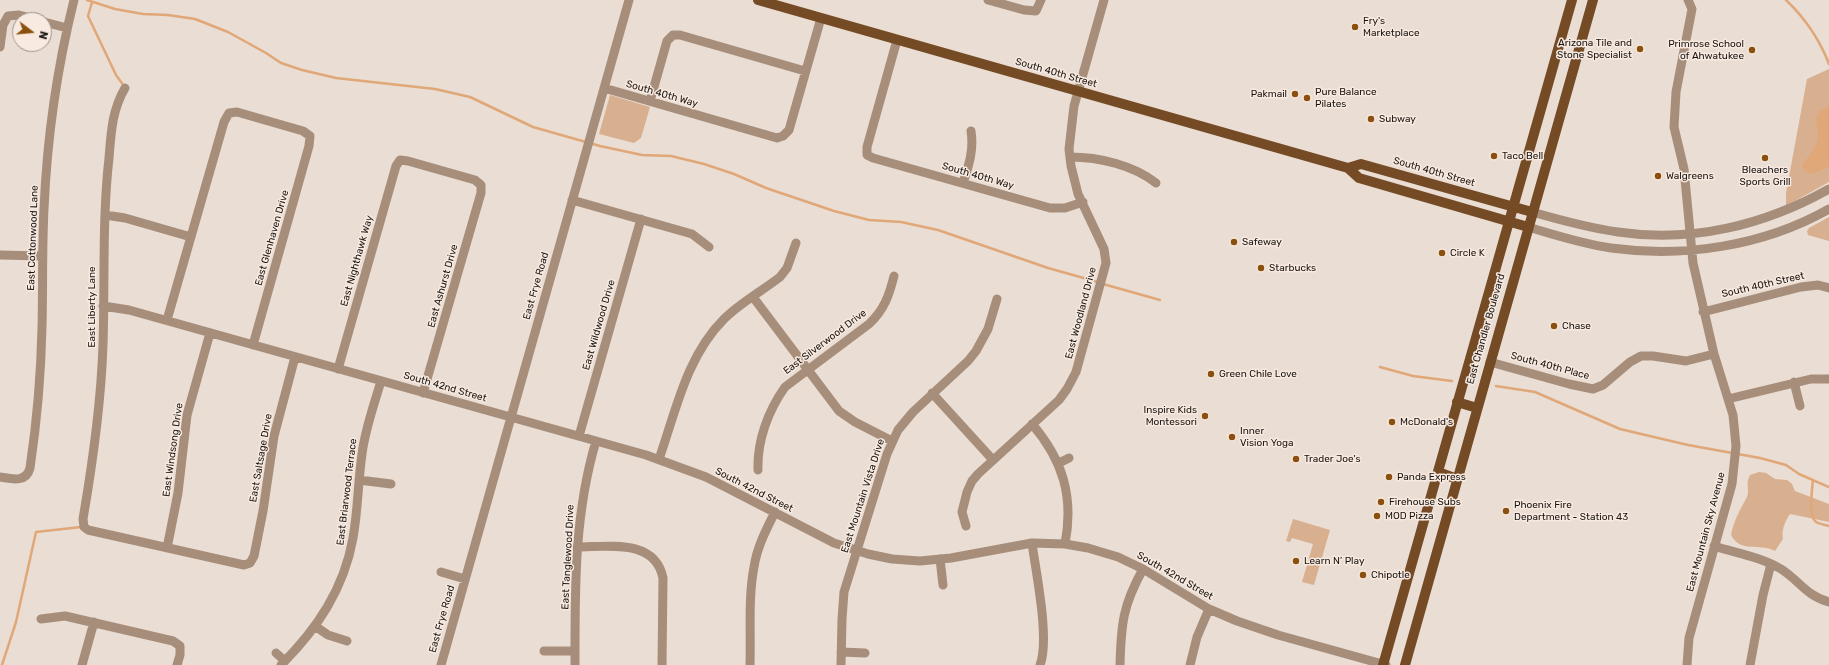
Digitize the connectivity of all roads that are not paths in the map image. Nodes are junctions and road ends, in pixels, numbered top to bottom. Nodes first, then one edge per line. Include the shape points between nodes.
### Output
1 (629, 0) edge
2 (758, 0) edge
3 (988, 0) edge
4 (1041, 0) edge
5 (1104, 0) edge
6 (1572, 0) edge
7 (1593, 0) edge
8 (1688, 0) edge
9 (73, 2) edge
10 (12, 16) edge
11 (821, 18) junction
12 (52, 24) edge
13 (67, 28) junction
14 (897, 40) junction
15 (0, 47) edge
16 (805, 70) junction
17 (125, 88) dead end
18 (604, 88) junction
19 (1079, 92) junction
20 (650, 102) junction
21 (971, 131) dead end
22 (1070, 157) junction
23 (400, 160) joint
24 (1348, 168) junction
25 (963, 183) junction
26 (1156, 183) dead end
27 (1829, 189) edge
28 (572, 200) junction
29 (1083, 202) junction
30 (1513, 206) junction
31 (1829, 209) edge
32 (1532, 212) junction
33 (105, 215) junction
34 (641, 219) junction
35 (1508, 221) junction
36 (1528, 227) junction
37 (191, 237) junction
38 (796, 242) dead end
39 (1690, 242) junction
40 (709, 248) dead end
41 (0, 255) edge
42 (42, 256) junction
43 (894, 276) dead end
44 (1829, 288) edge
45 (753, 296) junction
46 (996, 299) dead end
47 (103, 306) junction
48 (1703, 312) junction
49 (168, 320) junction
50 (210, 333) junction
51 (253, 345) junction
52 (1714, 354) junction
53 (295, 357) junction
54 (1490, 362) junction
55 (338, 369) junction
56 (807, 369) junction
57 (1829, 379) edge
58 (381, 381) junction
59 (1794, 382) junction
60 (423, 393) junction
61 (932, 393) junction
62 (1728, 399) junction
63 (1458, 402) junction
64 (1800, 406) dead end
65 (1477, 408) junction
66 (511, 417) junction
67 (1032, 424) junction
68 (579, 436) junction
69 (596, 441) junction
70 (892, 441) junction
71 (1069, 458) dead end
72 (659, 459) junction
73 (992, 460) junction
74 (1059, 464) junction
75 (758, 470) dead end
76 (1438, 472) junction
77 (0, 477) edge
78 (1457, 478) junction
79 (359, 480) junction
80 (391, 484) dead end
81 (775, 512) junction
82 (966, 526) dead end
83 (1032, 543) junction
84 (1066, 544) junction
85 (1714, 546) junction
86 (577, 547) junction
87 (166, 548) junction
88 (856, 551) junction
89 (940, 559) junction
90 (1771, 564) junction
91 (1143, 569) junction
92 (441, 572) dead end
93 (465, 579) junction
94 (943, 585) dead end
95 (1829, 602) edge
96 (1209, 609) junction
97 (41, 619) dead end
98 (94, 622) junction
99 (315, 626) junction
100 (347, 641) dead end
101 (544, 651) dead end
102 (575, 651) junction
103 (841, 652) junction
104 (276, 653) dead end
105 (865, 653) dead end
106 (283, 663) edge
107 (82, 665) edge
108 (177, 665) edge
109 (440, 665) edge
110 (575, 665) edge
111 (662, 665) edge
112 (750, 665) edge
113 (841, 665) edge
114 (1040, 665) edge
115 (1120, 665) edge
116 (1190, 665) edge
117 (1384, 665) edge
118 (1405, 665) edge
119 (1687, 665) edge
120 (1750, 665) edge

1 - 18 street, East Frye Road
2 - 11 main road, South 40th Street
3 - 4 street via 1036,11
5 - 19 street, East Woodland Drive
6 - 30 main road, East Chandler Boulevard
7 - 32 main road, East Chandler Boulevard
8 - 39 street, East Mountain Sky Avenue via 1692,14 1676,92 1674,127 1684,169
9 - 13 street, East Cottonwood Lane
10 - 15 street via 8,16 3,25
11 - 14 main road, South 40th Street
11 - 16 street
12 - 13 street
13 - 42 street, East Cottonwood Lane via 49,142
14 - 19 main road, South 40th Street
14 - 25 street, South 40th Way via 867,147 867,155
16 - 20 street via 673,35 667,41
16 - 20 street, South 40th Way via 789,130 777,138
17 - 33 street, East Liberty Lane via 115,109
18 - 20 street, South 40th Way
18 - 28 street, East Frye Road
19 - 22 street, East Woodland Drive via 1072,118
19 - 24 main road, South 40th Street
21 - 25 street via 972,154
22 - 26 street via 1095,159 1136,170
22 - 29 street, East Woodland Drive via 1078,194
23 - 55 street, East Nighthawk Way via 396,166
23 - 60 street, East Ashurst Drive via 475,180 481,185 481,193
24 - 30 main road, South 40th Street via 1361,164
24 - 35 main road, South 40th Street via 1359,178
25 - 29 street, South 40th Way via 1050,208 1065,208
27 - 39 street via 1785,211
28 - 34 street
28 - 66 street, East Frye Road
29 - 67 street, East Woodland Drive via 1104,249 1106,263 1072,380 1059,400
30 - 32 main road, South 40th Street
30 - 35 main road, East Chandler Boulevard
31 - 39 street via 1763,238 1731,245
32 - 36 main road, East Chandler Boulevard
32 - 39 street via 1582,225 1619,232 1662,235
33 - 37 street via 125,218
33 - 47 street, East Liberty Lane
34 - 40 street via 692,234
34 - 68 street, East Wildwood Drive
35 - 36 main road, South 40th Street
35 - 63 main road, East Chandler Boulevard
36 - 39 street via 1610,248 1664,252
36 - 54 main road, East Chandler Boulevard
37 - 49 street
37 - 51 street, East Glenhaven Drive via 224,122 229,113 237,112 302,131 310,136
38 - 45 street via 787,268 780,277
39 - 48 street, East Mountain Sky Avenue
41 - 42 street
42 - 77 street, East Cottonwood Lane via 39,386 30,468 26,477 18,480
43 - 56 street, East Silverwood Drive via 886,303 879,315
44 - 48 street, South 40th Street via 1818,285 1801,287
45 - 56 street
45 - 72 street via 725,318 697,355
46 - 61 street, East Mountain Vista Drive via 981,345 968,361
47 - 49 street, South 42nd Street
47 - 87 street, East Liberty Lane via 100,395 84,527
48 - 52 street, East Mountain Sky Avenue
49 - 50 street, South 42nd Street
50 - 51 street, South 42nd Street
50 - 87 street, East Windsong Drive via 187,415 178,493
51 - 53 street, South 42nd Street
52 - 54 street, South 40th Place via 1686,361 1641,356 1603,385 1593,389
52 - 62 street, East Mountain Sky Avenue
53 - 55 street, South 42nd Street
53 - 87 street, East Saltsage Drive via 274,436 263,511 254,556 250,563 244,566
54 - 65 main road, East Chandler Boulevard
55 - 58 street, South 42nd Street
56 - 70 street via 839,411
56 - 75 street, East Silverwood Drive via 785,387 776,399 761,438 757,454
57 - 59 street
58 - 60 street, South 42nd Street
58 - 79 street, East Briarwood Terrace via 365,436
59 - 62 street
59 - 64 street
60 - 66 street, South 42nd Street
61 - 70 street, East Mountain Vista Drive via 905,420
61 - 73 street
62 - 85 street, East Mountain Sky Avenue via 1733,415 1735,462 1732,484
63 - 65 main road
63 - 76 main road, East Chandler Boulevard
65 - 78 main road, East Chandler Boulevard
66 - 68 street, South 42nd Street
66 - 93 street, East Frye Road
67 - 73 street, East Woodland Drive
67 - 74 street via 1050,446
68 - 69 street, South 42nd Street
69 - 72 street, South 42nd Street
69 - 86 street, East Tanglewood Drive via 584,488
70 - 88 street, East Mountain Vista Drive
71 - 74 street
72 - 81 street, South 42nd Street via 706,477
73 - 82 street, East Woodland Drive via 975,478 967,492 962,512
74 - 84 street via 1068,505
76 - 78 main road
76 - 117 main road, East Chandler Boulevard
78 - 118 main road, East Chandler Boulevard
79 - 80 street
79 - 99 street, East Briarwood Terrace via 354,538 348,560 338,588
81 - 88 street, South 42nd Street via 834,543
81 - 112 street via 759,547 754,566
83 - 84 street, South 42nd Street
83 - 89 street, South 42nd Street
83 - 114 street via 1043,630
84 - 91 street, South 42nd Street via 1102,552
85 - 90 street
85 - 119 street, East Mountain Sky Avenue via 1689,638
86 - 102 street, East Tanglewood Drive
86 - 111 street via 631,547 640,549 656,560 663,578
88 - 89 street, South 42nd Street via 913,561
88 - 103 street, East Mountain Vista Drive via 844,592
89 - 94 street
90 - 95 street via 1811,595
90 - 120 street
91 - 96 street, South 42nd Street
91 - 115 street via 1126,607 1122,624
92 - 93 street, East Frye Road
93 - 109 street, East Frye Road
96 - 116 street via 1197,637
96 - 117 street, South 42nd Street via 1265,631
97 - 98 street via 65,616
98 - 107 street
98 - 108 street via 173,641 180,646
99 - 100 street via 328,635
99 - 106 street, East Briarwood Terrace
101 - 102 street
102 - 110 street, East Tanglewood Drive
103 - 105 street
103 - 113 street, East Mountain Vista Drive
104 - 106 street, East Briarwood Terrace

